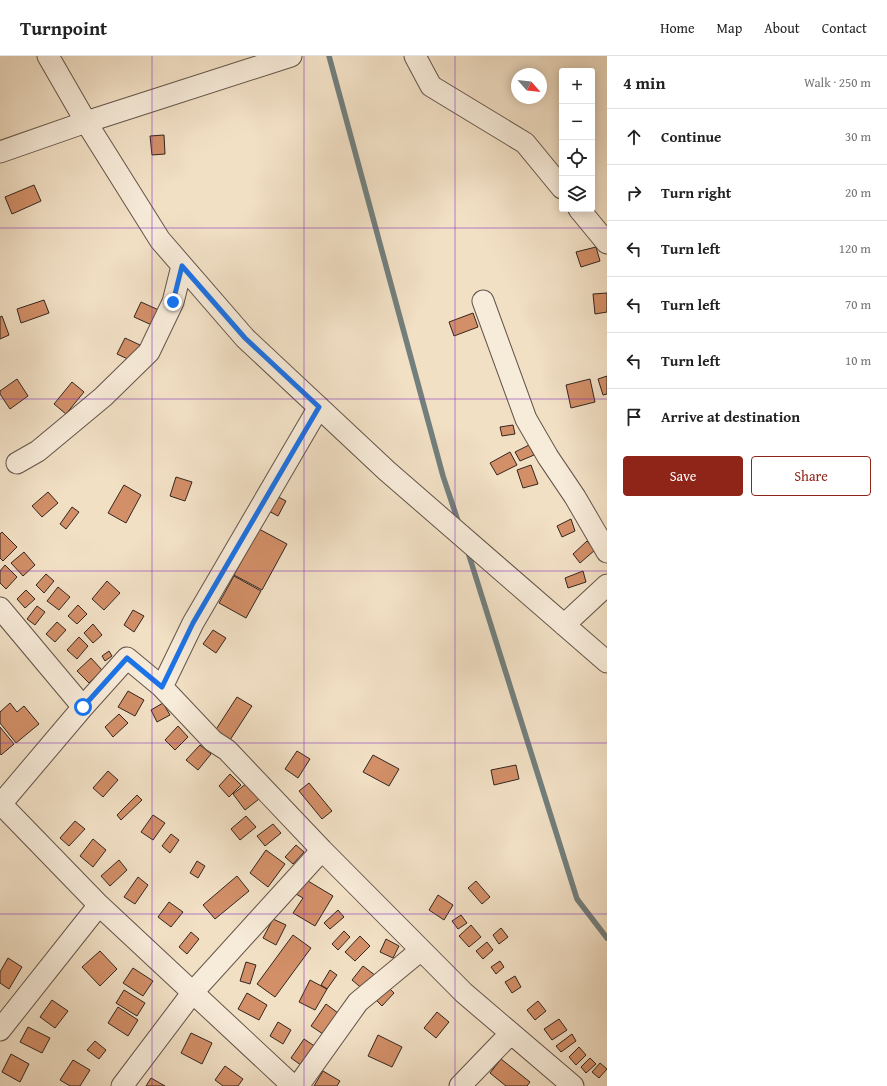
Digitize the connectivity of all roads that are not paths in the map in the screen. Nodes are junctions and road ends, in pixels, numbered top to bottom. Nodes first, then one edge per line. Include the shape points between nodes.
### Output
1 (48, 56) edge
2 (290, 56) edge
3 (415, 56) edge
4 (86, 122) junction
5 (0, 152) edge
6 (559, 184) edge
7 (581, 212) edge
8 (607, 243) edge
9 (182, 266) junction
10 (483, 301) dead end
11 (319, 407) junction
12 (17, 463) dead end
13 (607, 552) edge
14 (607, 585) edge
15 (0, 608) edge
16 (564, 625) junction
17 (607, 662) edge
18 (162, 687) junction
19 (83, 707) junction
20 (0, 804) edge
21 (322, 850) junction
22 (99, 905) junction
23 (421, 950) junction
24 (193, 992) junction
25 (0, 1030) edge
26 (511, 1033) junction
27 (122, 1086) edge
28 (293, 1086) edge
29 (298, 1086) edge
30 (460, 1086) edge
31 (573, 1086) edge

1 - 4 street
2 - 4 street
3 - 6 street via 431,86 525,143
4 - 5 street
4 - 9 street via 160,240
7 - 8 street
9 - 11 street via 245,338
9 - 12 street via 173,302 149,352 103,397 38,452
10 - 13 street via 526,419
11 - 16 street via 387,471
11 - 18 street via 193,623
14 - 16 street
15 - 19 street
16 - 17 street
18 - 19 street via 127,658
18 - 21 street via 213,741 227,750
19 - 20 street
20 - 22 street
21 - 23 street
21 - 24 street
22 - 24 street
22 - 25 street
23 - 26 street via 464,993
23 - 29 street via 358,1002
24 - 27 street
24 - 28 street
26 - 30 street
26 - 31 street

